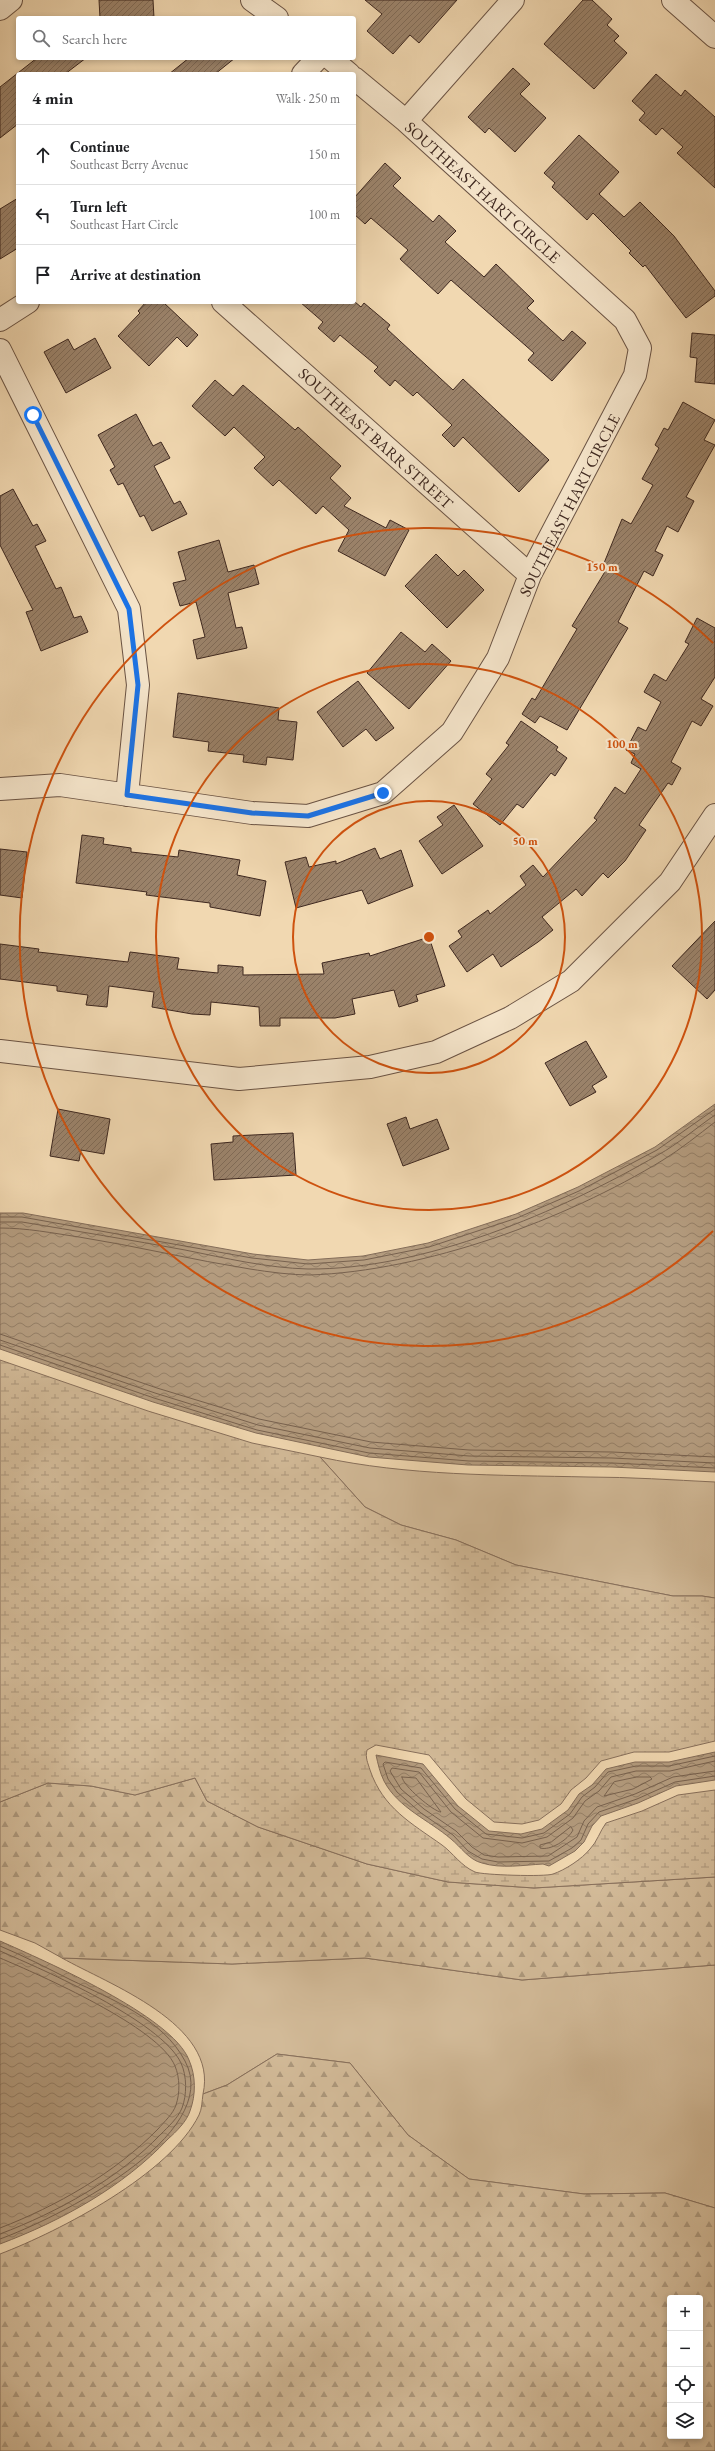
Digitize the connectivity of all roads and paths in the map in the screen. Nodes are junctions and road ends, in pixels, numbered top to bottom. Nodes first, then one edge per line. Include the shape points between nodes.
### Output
1 (11, 0) edge
2 (252, 0) edge
3 (513, 0) edge
4 (673, 0) edge
5 (0, 9) edge
6 (274, 16) edge
7 (715, 36) edge
8 (316, 60) edge
9 (332, 60) edge
10 (305, 72) edge
11 (347, 72) edge
12 (356, 80) edge
13 (406, 122) junction
14 (25, 304) edge
15 (224, 304) edge
16 (0, 320) edge
17 (0, 350) edge
18 (530, 575) junction
19 (0, 789) edge
20 (127, 795) junction
21 (715, 815) edge
22 (0, 1051) edge

1 - 5 street
2 - 6 street
3 - 13 street
4 - 7 street
8 - 10 street
9 - 11 street
12 - 13 street, SOUTHEAST HART CIRCLE
13 - 18 street, SOUTHEAST HART CIRCLE via 625,320 640,348 635,376
14 - 16 street
15 - 18 street, SOUTHEAST BARR STREET
17 - 20 street via 129,609 138,685
18 - 20 street, SOUTHEAST HART CIRCLE via 498,658 452,732 383,793 308,816 252,813
19 - 20 street, SOUTHEAST HART CIRCLE via 60,785
21 - 22 street via 670,882 571,981 510,1018 436,1052 370,1067 239,1079

